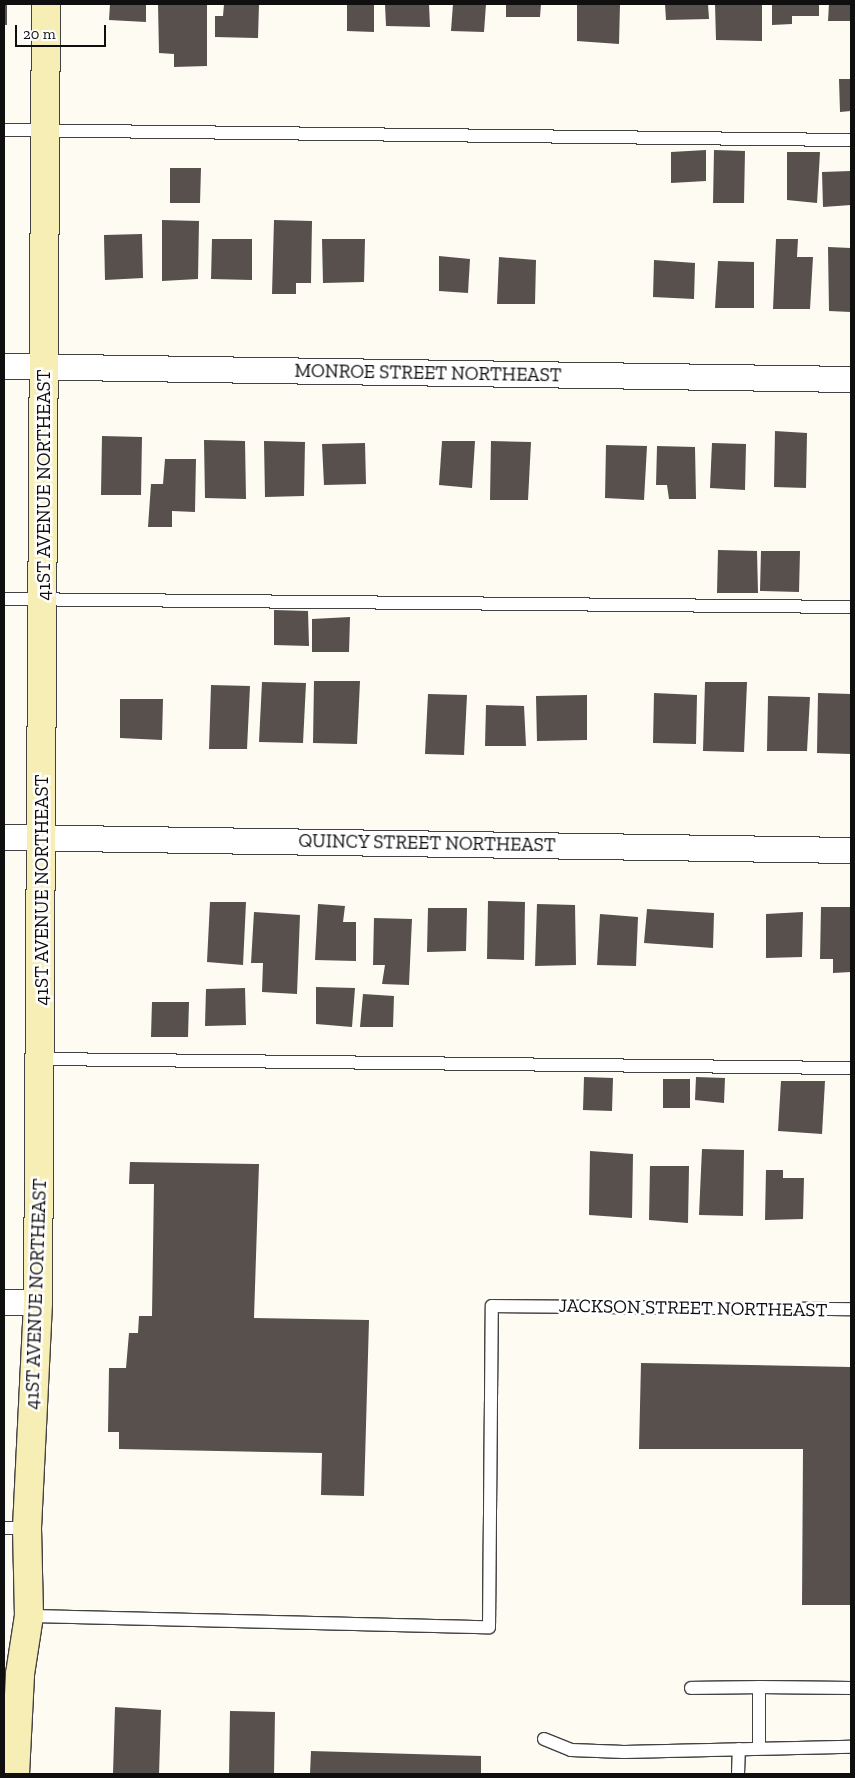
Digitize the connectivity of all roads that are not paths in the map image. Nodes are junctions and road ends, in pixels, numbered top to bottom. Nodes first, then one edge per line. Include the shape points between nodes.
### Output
1 (46, 4) edge
2 (4, 130) edge
3 (45, 130) junction
4 (851, 140) edge
5 (4, 366) edge
6 (45, 366) junction
7 (851, 380) edge
8 (4, 599) edge
9 (44, 600) junction
10 (851, 606) edge
11 (4, 837) edge
12 (42, 838) junction
13 (851, 850) edge
14 (41, 1059) junction
15 (851, 1068) edge
16 (4, 1302) edge
17 (38, 1302) junction
18 (851, 1310) edge
19 (15, 1528) edge
20 (29, 1616) junction
21 (759, 1687) junction
22 (691, 1688) dead end
23 (851, 1688) edge
24 (544, 1739) dead end
25 (851, 1747) edge
26 (759, 1748) junction
27 (738, 1749) junction
28 (11, 1767) edge
29 (738, 1774) edge

1 - 3 street, 41ST AVENUE NORTHEAST
2 - 3 lane
3 - 4 lane
3 - 6 street, 41ST AVENUE NORTHEAST
5 - 6 street, MONROE STREET NORTHEAST
6 - 7 street, MONROE STREET NORTHEAST
6 - 9 street, 41ST AVENUE NORTHEAST
8 - 9 lane
9 - 10 lane
9 - 12 street, 41ST AVENUE NORTHEAST
11 - 12 street, QUINCY STREET NORTHEAST
12 - 13 street, QUINCY STREET NORTHEAST
12 - 14 street, 41ST AVENUE NORTHEAST
14 - 15 lane
14 - 17 street, 41ST AVENUE NORTHEAST
16 - 17 street
17 - 19 street, 41ST AVENUE NORTHEAST
18 - 20 lane, JACKSON STREET NORTHEAST via 492,1306 489,1627
19 - 20 street, 41ST AVENUE NORTHEAST
20 - 28 street, 41ST AVENUE NORTHEAST
21 - 22 lane
21 - 23 lane
21 - 26 lane
24 - 27 lane via 571,1750
25 - 26 lane
26 - 27 lane
27 - 29 lane

